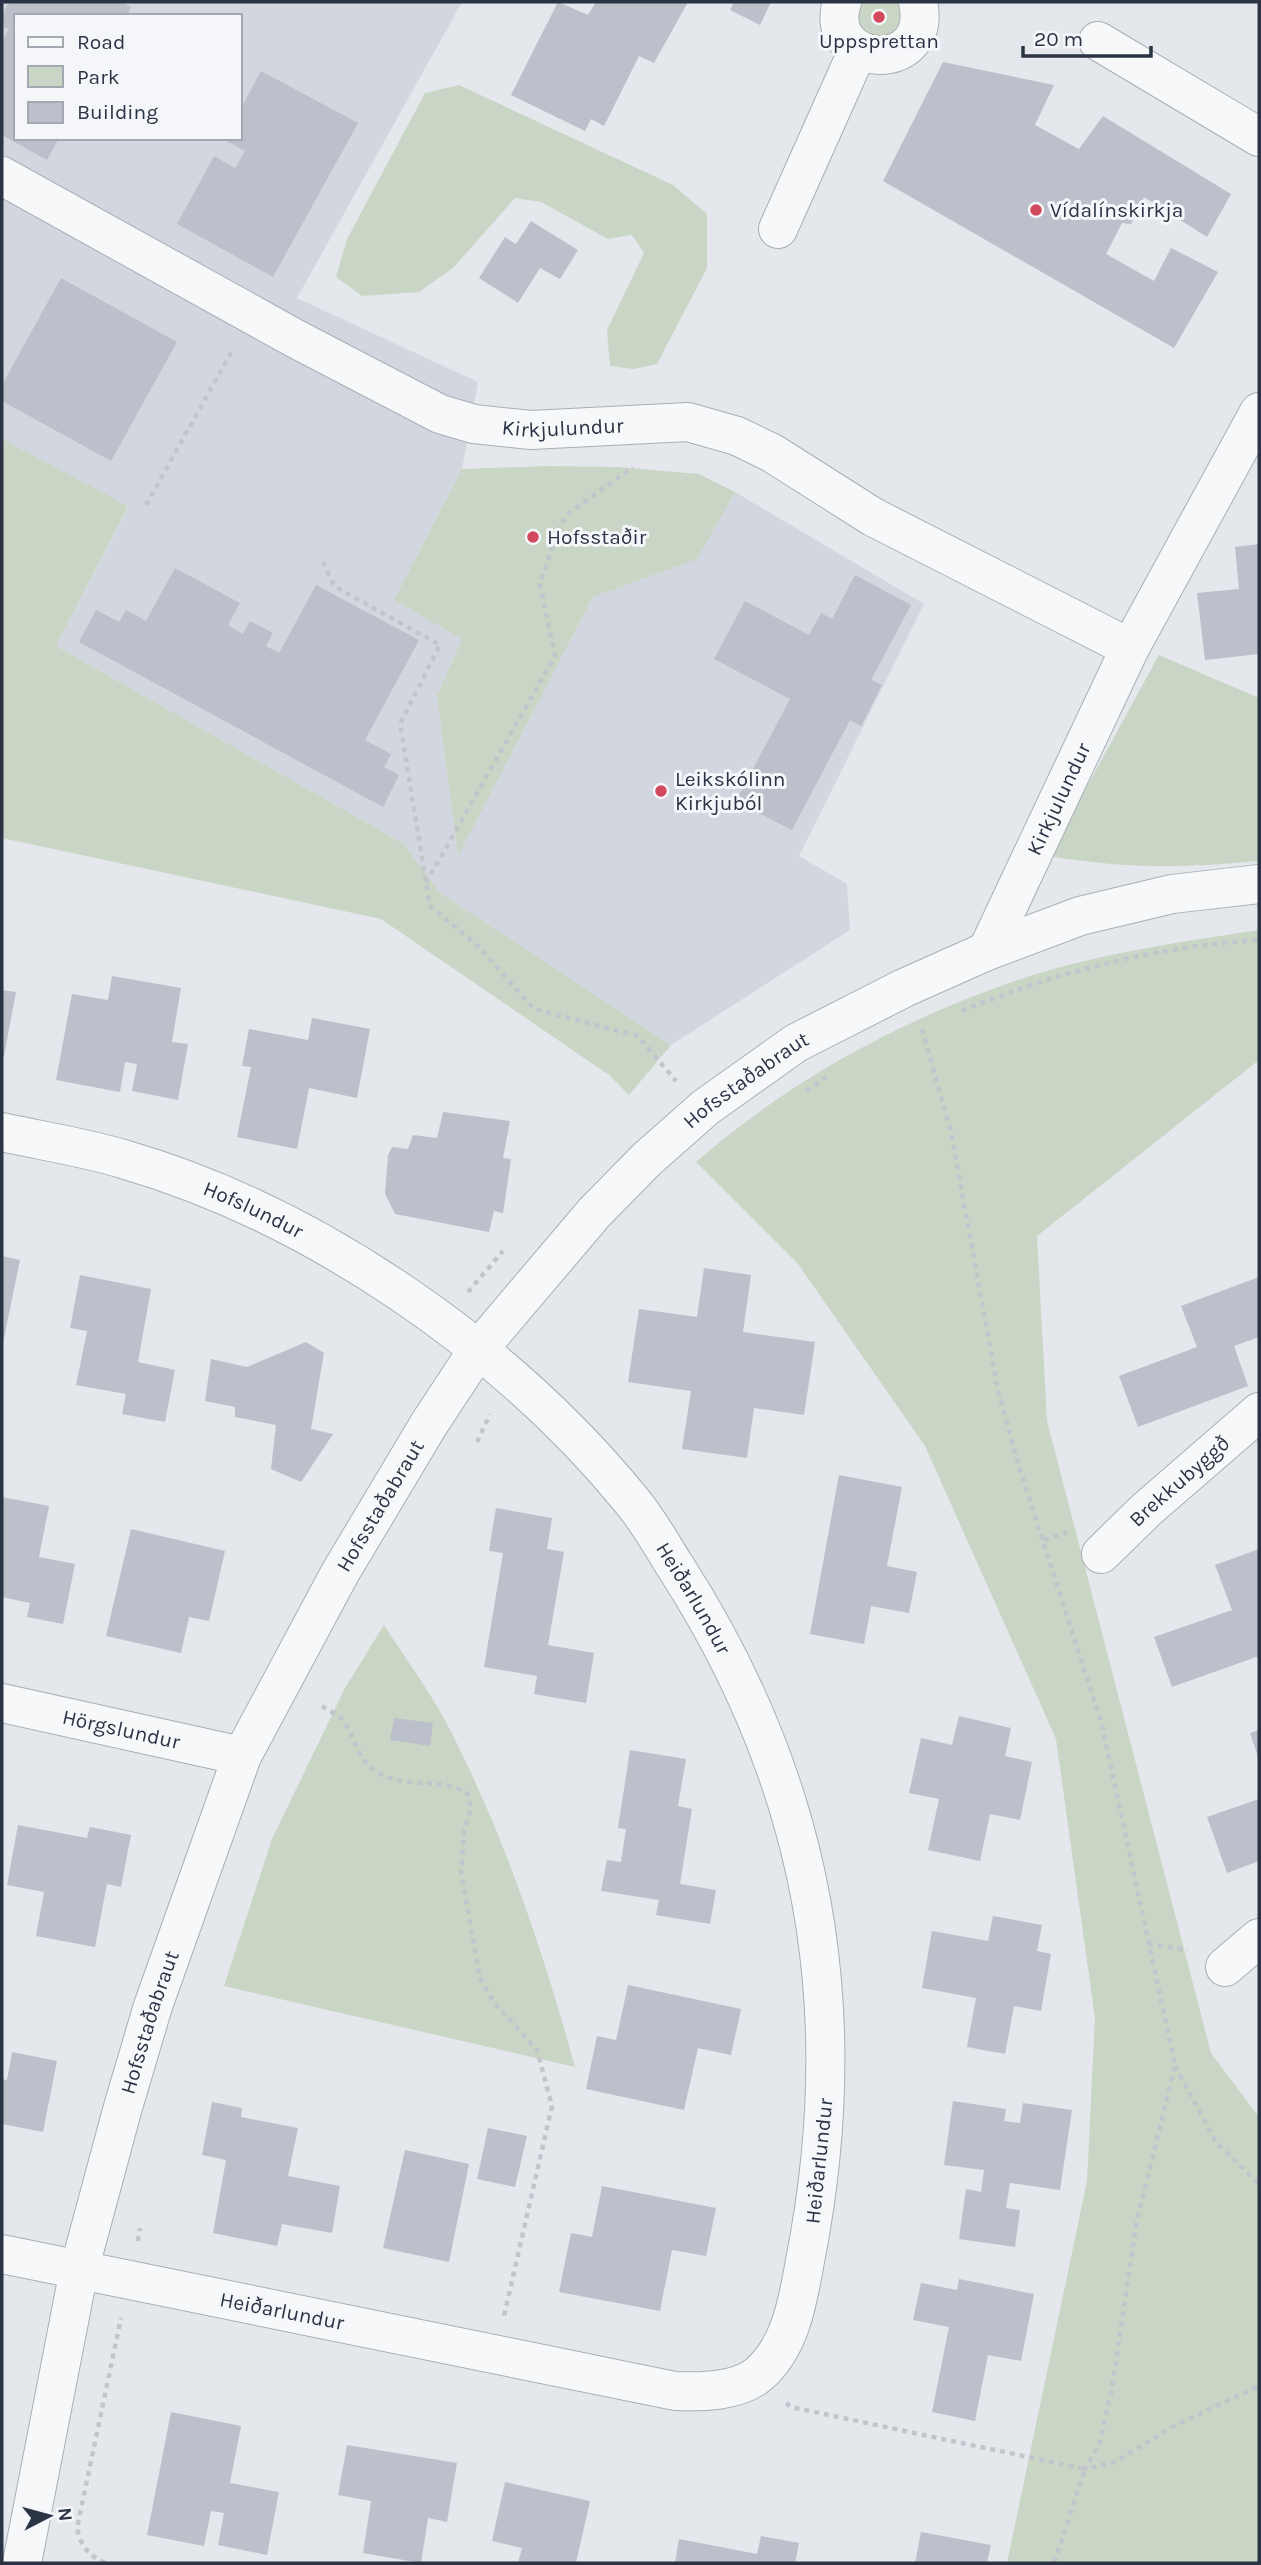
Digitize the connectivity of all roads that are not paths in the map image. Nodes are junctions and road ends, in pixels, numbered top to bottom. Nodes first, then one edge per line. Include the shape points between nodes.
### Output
1 (842, 2) edge
2 (918, 2) edge
3 (1098, 41) dead end
4 (858, 50) junction
5 (1259, 137) edge
6 (2, 176) edge
7 (778, 229) dead end
8 (1259, 412) edge
9 (1130, 648) junction
10 (1259, 884) edge
11 (986, 951) junction
12 (2, 1132) edge
13 (477, 1351) junction
14 (1259, 1412) edge
15 (1101, 1554) dead end
16 (2, 1703) edge
17 (242, 1756) junction
18 (1259, 1938) edge
19 (1225, 1968) dead end
20 (2, 2254) edge
21 (79, 2270) junction
22 (22, 2563) edge

1 - 4 street via 840,26
2 - 4 street via 919,25 914,38 899,52 871,56
3 - 5 street
4 - 7 street
6 - 9 street, Kirkjulundur via 440,414 474,425 531,430 688,422 737,436 873,517
8 - 9 street, Kirkjulundur
9 - 11 street, Kirkjulundur
10 - 11 street, Hofsstaðabraut via 1172,894 1080,916
11 - 13 street, Hofsstaðabraut via 796,1044 706,1107 594,1213
12 - 13 street, Hofslundur via 126,1160 255,1209 396,1287
13 - 17 street, Hofsstaðabraut via 340,1573
13 - 21 street, Heiðarlundur via 569,1432 627,1495 654,1533 710,1619 764,1737 793,1821 826,2011 824,2146 793,2320 758,2376 722,2389 675,2391
14 - 15 street, Brekkubyggð
16 - 17 street, Hörgslundur
17 - 21 street, Hofsstaðabraut via 153,2006
18 - 19 street
20 - 21 street, Heiðarlundur
21 - 22 street, Hofsstaðabraut

